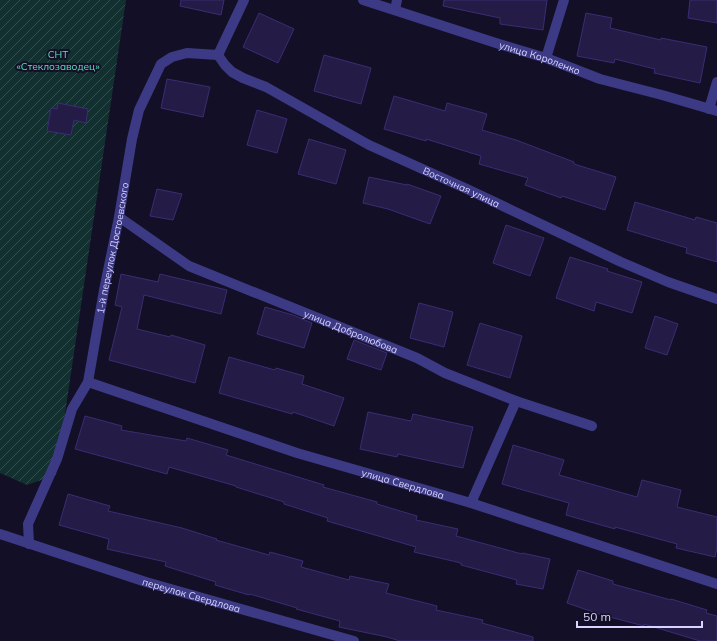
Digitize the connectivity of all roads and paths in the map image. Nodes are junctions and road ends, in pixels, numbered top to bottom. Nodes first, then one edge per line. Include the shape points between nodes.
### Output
1 (244, 0) edge
2 (363, 0) edge
3 (397, 0) edge
4 (564, 0) edge
5 (394, 10) junction
6 (218, 55) junction
7 (546, 58) junction
8 (717, 82) edge
9 (713, 110) edge
10 (119, 217) junction
11 (717, 299) edge
12 (88, 382) junction
13 (516, 401) junction
14 (592, 426) dead end
15 (471, 503) junction
16 (0, 534) edge
17 (29, 544) junction
18 (717, 584) edge
19 (354, 641) edge

1 - 6 street
2 - 5 street, улица Короленко
3 - 5 street
4 - 7 street
5 - 7 street, улица Короленко
6 - 10 street, 1-й переулок Достоевского via 187,54 172,57 161,64 139,110
6 - 11 street, Восточная улица via 232,72 266,87 369,145 622,262
7 - 9 street, улица Короленко via 600,79
8 - 9 street
10 - 12 street, 1-й переулок Достоевского
10 - 13 street, улица Добролюбова via 189,266 418,358 444,373
12 - 15 street, улица Свердлова via 297,453
12 - 17 street, 1-й переулок Достоевского via 72,409 57,459 28,524
13 - 14 street, улица Добролюбова
13 - 15 street
15 - 18 street, улица Свердлова
16 - 17 street, переулок Свердлова
17 - 19 street, переулок Свердлова via 146,582

